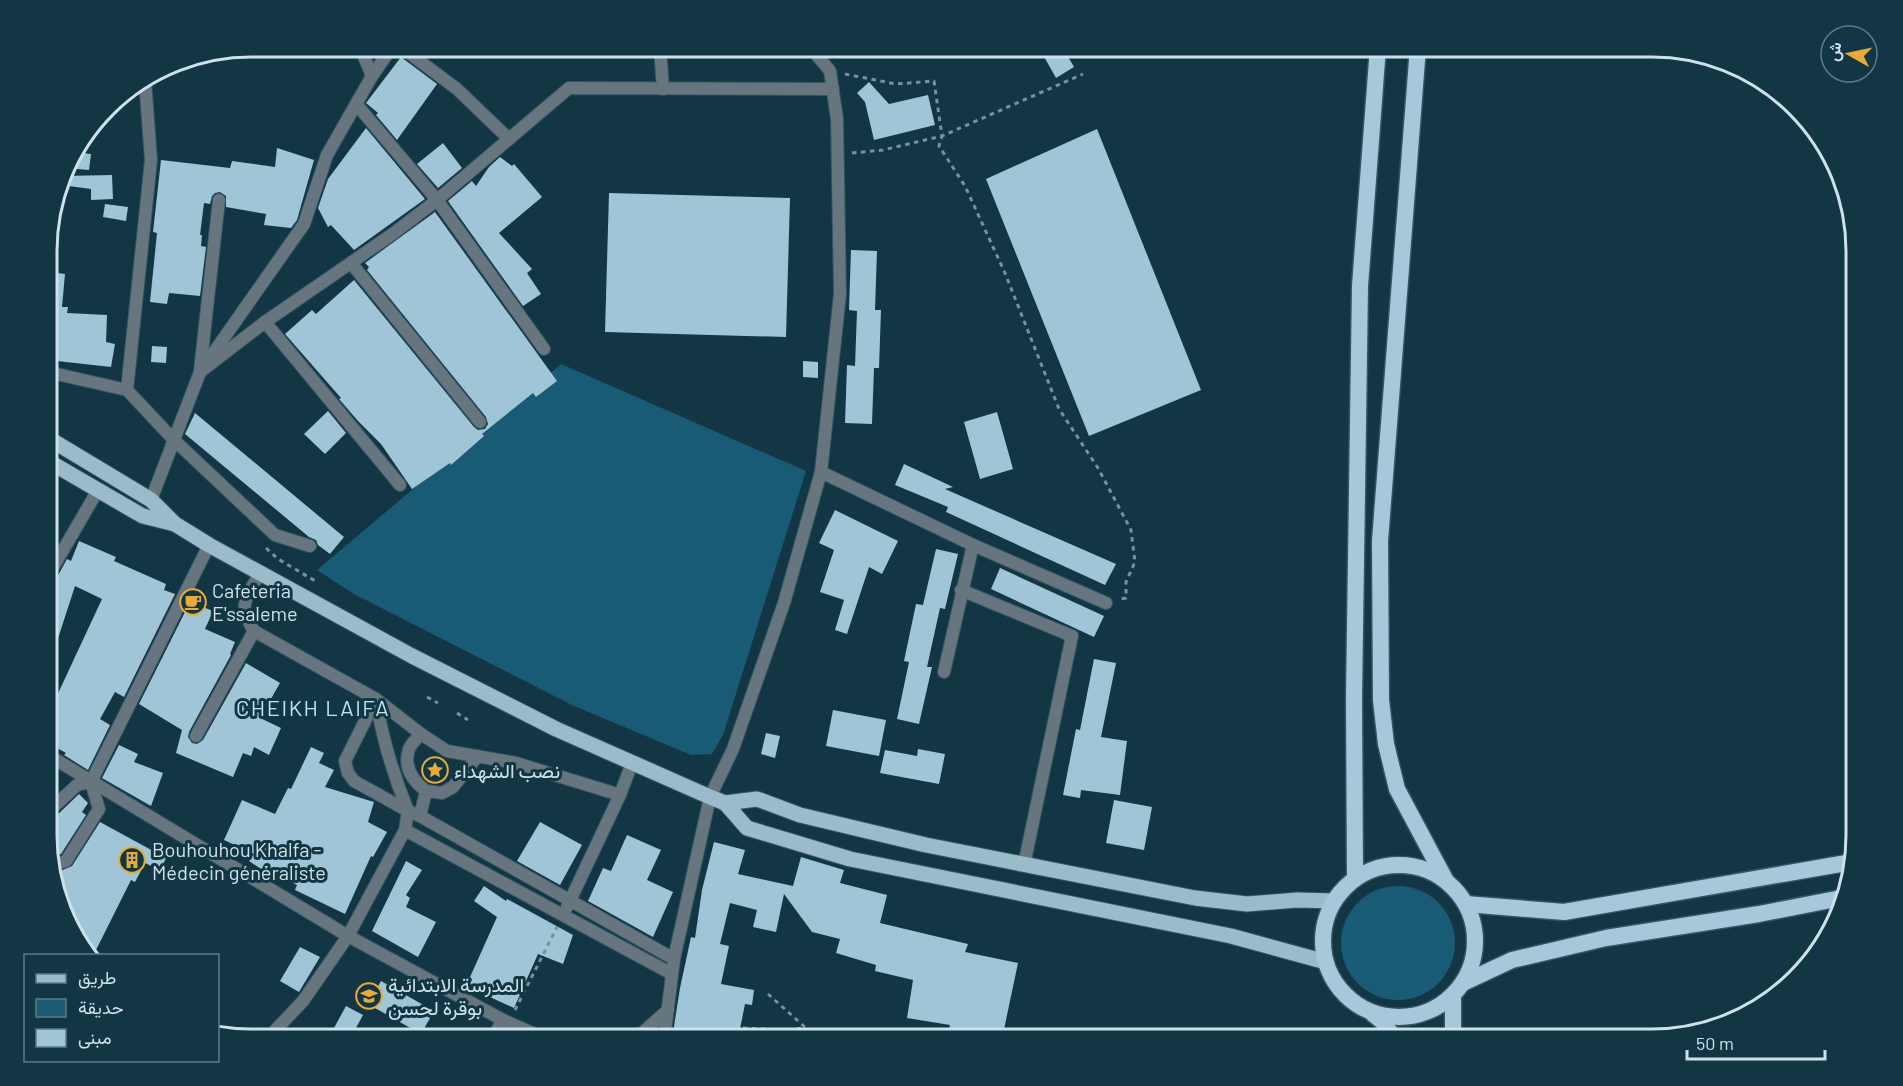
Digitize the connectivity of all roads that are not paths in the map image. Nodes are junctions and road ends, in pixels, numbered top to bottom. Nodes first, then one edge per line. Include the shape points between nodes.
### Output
1 (364, 57) edge
2 (385, 57) edge
3 (415, 57) edge
4 (661, 57) edge
5 (819, 57) edge
6 (1377, 57) edge
7 (1417, 57) edge
8 (372, 76) junction
9 (146, 88) edge
10 (663, 88) junction
11 (833, 89) junction
12 (357, 105) junction
13 (509, 139) junction
14 (219, 200) dead end
15 (437, 200) junction
16 (351, 263) junction
17 (265, 322) junction
18 (544, 349) dead end
19 (200, 372) junction
20 (57, 374) edge
21 (127, 390) junction
22 (480, 422) dead end
23 (173, 439) junction
24 (57, 443) edge
25 (57, 466) edge
26 (821, 472) junction
27 (400, 485) dead end
28 (98, 490) junction
29 (151, 500) junction
30 (175, 524) junction
31 (209, 545) junction
32 (973, 545) junction
33 (310, 546) dead end
34 (57, 561) edge
35 (260, 573) junction
36 (961, 590) junction
37 (1106, 603) road end
38 (254, 631) junction
39 (944, 672) dead end
40 (376, 699) junction
41 (421, 734) junction
42 (196, 736) dead end
43 (477, 757) junction
44 (57, 761) edge
45 (632, 763) junction
46 (91, 782) junction
47 (426, 791) junction
48 (620, 795) junction
49 (710, 797) junction
50 (725, 803) junction
51 (57, 804) edge
52 (414, 814) junction
53 (405, 830) junction
54 (60, 863) edge
55 (1843, 864) edge
56 (1024, 865) junction
57 (1355, 878) junction
58 (1445, 879) junction
59 (1834, 899) edge
60 (1334, 901) junction
61 (570, 902) junction
62 (1467, 904) junction
63 (563, 915) junction
64 (348, 936) junction
65 (674, 959) junction
66 (1326, 962) junction
67 (672, 974) junction
68 (1458, 989) junction
69 (668, 1010) junction
70 (1370, 1012) junction
71 (503, 1020) junction
72 (277, 1029) edge
73 (498, 1029) edge
74 (523, 1029) edge
75 (647, 1029) edge
76 (665, 1029) edge
77 (1388, 1029) edge
78 (1454, 1029) edge

1 - 8 street
2 - 8 street
3 - 13 street via 457,89
4 - 10 street
5 - 11 street via 830,71
6 - 57 highway via 1360,286
7 - 58 highway via 1380,541 1381,699 1386,744 1398,789
8 - 12 street
9 - 21 street via 151,160
10 - 11 street
10 - 13 street via 569,88
11 - 26 street via 840,294
12 - 15 street
12 - 19 street via 327,155 304,224
13 - 15 street
14 - 19 street
15 - 16 street
15 - 18 street
16 - 17 street
16 - 22 street
17 - 19 street
17 - 27 street
19 - 23 street
20 - 21 street
21 - 23 street
23 - 29 street
23 - 33 street via 275,535
24 - 29 main road
25 - 28 main road
26 - 32 street
26 - 49 street via 784,603 733,749
28 - 30 main road via 143,516
28 - 34 street
29 - 30 main road
30 - 31 main road
31 - 35 main road
31 - 46 street
32 - 36 street
32 - 37 street
35 - 38 street via 243,610
35 - 45 main road via 433,667
36 - 39 street
36 - 56 street via 1072,636
38 - 40 street
38 - 42 street
40 - 41 street
40 - 52 street via 393,774
40 - 52 street via 345,761 348,773 354,781
41 - 43 street via 447,751
41 - 47 street via 409,748 407,767 414,782
43 - 47 street via 453,787 442,793
43 - 48 street via 516,763
44 - 46 street
45 - 48 street
45 - 49 main road
46 - 51 street via 77,785
46 - 54 street via 99,809 66,861
46 - 64 street
47 - 52 street
48 - 61 street
49 - 50 main road
49 - 65 street
50 - 56 main road via 757,800 821,820
50 - 66 main road via 747,828 850,859 1231,936
52 - 53 street
52 - 61 street
53 - 63 street
53 - 64 street
55 - 62 highway via 1564,912
56 - 60 main road via 1195,898 1247,904
57 - 58 highway via 1400,864 1431,871
57 - 60 highway
58 - 62 highway
59 - 68 highway via 1606,938 1512,960
60 - 66 highway via 1324,931
61 - 63 street
61 - 65 street
62 - 68 highway via 1475,944 1471,968
63 - 67 street
64 - 71 street
64 - 72 street via 303,1001
65 - 67 street
66 - 70 highway via 1347,997
67 - 69 street
68 - 70 highway via 1442,1005 1413,1016 1398,1018
68 - 78 highway
69 - 75 street
69 - 76 street
70 - 77 highway
71 - 73 street
71 - 74 street

